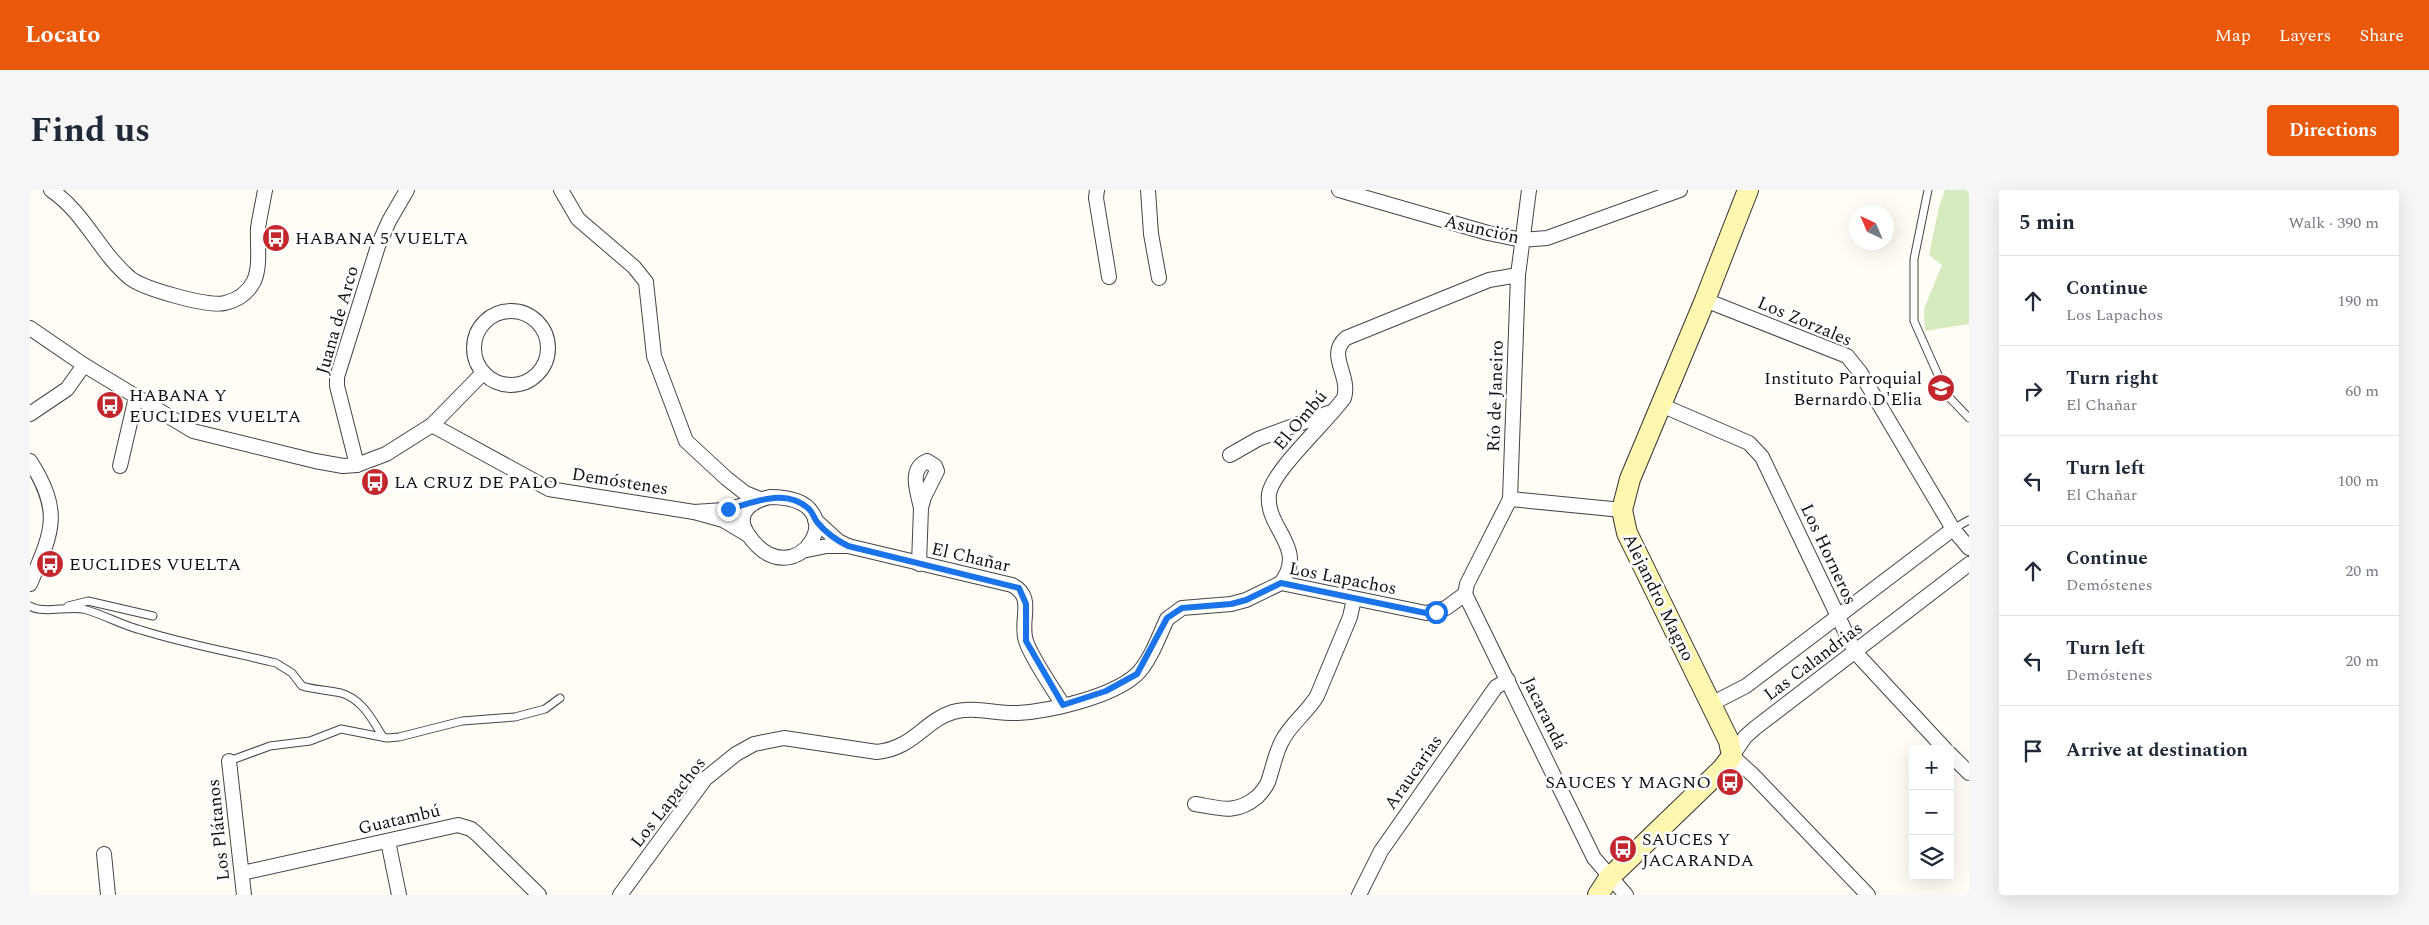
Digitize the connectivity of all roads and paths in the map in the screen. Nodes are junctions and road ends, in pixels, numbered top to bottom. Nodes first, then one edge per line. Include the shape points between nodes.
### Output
1 (51, 190) edge
2 (266, 190) edge
3 (407, 190) edge
4 (561, 190) edge
5 (1097, 190) edge
6 (1148, 190) edge
7 (1339, 190) edge
8 (1529, 190) edge
9 (1680, 190) edge
10 (1748, 190) edge
11 (1758, 190) edge
12 (1928, 190) edge
13 (1734, 228) junction
14 (1522, 240) junction
15 (1518, 275) junction
16 (1109, 277) dead end
17 (1159, 278) dead end
18 (1705, 300) junction
19 (30, 328) edge
20 (84, 365) junction
21 (483, 373) junction
22 (136, 398) junction
23 (1661, 405) junction
24 (1334, 411) junction
25 (30, 414) edge
26 (1969, 418) edge
27 (432, 425) junction
28 (1230, 455) dead end
29 (30, 461) edge
30 (357, 465) junction
31 (120, 466) dead end
32 (726, 478) junction
33 (1510, 499) junction
34 (756, 501) junction
35 (921, 508) dead end
36 (724, 510) junction
37 (1622, 510) junction
38 (694, 512) junction
39 (815, 520) junction
40 (1969, 520) edge
41 (1953, 529) junction
42 (748, 535) junction
43 (848, 546) junction
44 (1969, 548) edge
45 (807, 550) junction
46 (919, 564) junction
47 (1969, 564) edge
48 (32, 576) edge
49 (1281, 583) junction
50 (1465, 594) junction
51 (1354, 599) junction
52 (30, 606) edge
53 (66, 607) junction
54 (153, 616) dead end
55 (1838, 617) junction
56 (1854, 652) junction
57 (1508, 680) junction
58 (560, 698) dead end
59 (1711, 704) junction
60 (1063, 705) junction
61 (383, 737) junction
62 (1941, 745) edge
63 (1732, 756) junction
64 (1954, 758) edge
65 (229, 761) joint
66 (1969, 773) edge
67 (1195, 804) dead end
68 (388, 841) junction
69 (104, 854) dead end
70 (242, 873) junction
71 (1609, 878) junction
72 (108, 895) edge
73 (244, 895) edge
74 (399, 895) edge
75 (539, 895) edge
76 (620, 895) edge
77 (1359, 895) edge
78 (1598, 895) edge
79 (1626, 895) edge
80 (1868, 895) edge

1 - 2 street via 77,211 115,262 138,284 223,304 238,300 254,280 260,216
3 - 30 street, Juana de Arco via 388,221 378,246 337,377
4 - 32 street via 578,219 634,267 646,282 651,346 683,435
5 - 16 street
6 - 17 street
7 - 14 street, Asunción
8 - 14 street, Río de Janeiro
9 - 14 street, Asunción via 1547,238
10 - 13 main road
11 - 13 main road
12 - 26 lane via 1914,259 1914,321 1948,395
13 - 18 main road, Alejandro Magno
14 - 15 street, Río de Janeiro
15 - 24 street, El Ombú via 1489,280 1346,338 1338,344 1337,351 1346,390
15 - 33 street, Río de Janeiro
18 - 23 main road, Alejandro Magno
18 - 41 street, Los Zorzales via 1847,356 1860,372
19 - 20 street
20 - 22 street
20 - 25 street via 67,389
21 - 21 street via 493,380 516,385 537,374 544,364 548,347 544,330 537,320 514,310 490,317 480,326 474,344 476,362
21 - 27 street
22 - 30 street via 202,434 314,462
22 - 31 street
23 - 37 main road, Alejandro Magno via 1630,479
23 - 55 street, Los Horneros via 1749,443 1756,449
24 - 28 street via 1258,439
24 - 49 street, El Ombú via 1272,485 1269,506 1291,562
27 - 30 street via 386,454
27 - 38 street, Demóstenes via 549,489
29 - 48 street via 47,496 52,522 50,536
32 - 34 street
32 - 36 street via 733,498
33 - 37 street
33 - 50 street, Río de Janeiro
34 - 36 street, Demóstenes
34 - 39 street, Demóstenes via 779,497 809,509
34 - 42 street via 744,511 742,518
35 - 46 street
36 - 38 street, Demóstenes
37 - 59 main road, Alejandro Magno via 1627,533
38 - 42 street, Demóstenes via 723,520
39 - 43 street, El Chañar via 828,534
39 - 45 street via 815,535
40 - 41 lane
41 - 44 street, Los Zorzales
41 - 55 street, Las Calandrias
42 - 45 street, Demóstenes via 776,556 796,555
43 - 45 street, El Chañar
43 - 46 street, El Chañar
46 - 60 street, El Chañar via 1019,588 1026,604 1026,641
47 - 56 street, Las Calandrias
49 - 51 street, Los Lapachos
49 - 60 street, Los Lapachos via 1246,600 1182,608 1174,612 1167,618 1137,674 1106,691
50 - 51 street, Los Lapachos via 1446,608 1426,613
50 - 57 street, Jacarandá
51 - 67 street via 1350,617 1317,696 1287,731 1268,783 1242,808 1228,810
52 - 53 lane
53 - 54 lane via 88,601
53 - 61 lane via 94,612 140,630 276,663 292,673 302,686 355,699
55 - 56 street, Los Horneros
55 - 59 street, Las Calandrias via 1746,686
56 - 62 street, Los Horneros
56 - 63 street, Las Calandrias via 1756,728
57 - 71 street, Jacarandá via 1594,858
57 - 77 street, Araucarias via 1496,687 1381,851
58 - 61 lane via 545,709 515,717 462,721 399,737
59 - 63 main road, Alejandro Magno via 1729,741
60 - 76 street, Los Lapachos via 1017,713 956,711 890,751 877,752 784,738 754,744 705,779
61 - 65 lane via 341,729 310,741 270,746
63 - 71 main road
63 - 80 street
64 - 66 street
65 - 70 street, Los Plátanos
68 - 70 street, Guatambú
68 - 74 street
68 - 75 street, Guatambú via 446,827 466,826
69 - 72 street
70 - 73 street, Los Plátanos
71 - 78 main road
71 - 79 street, Jacarandá

